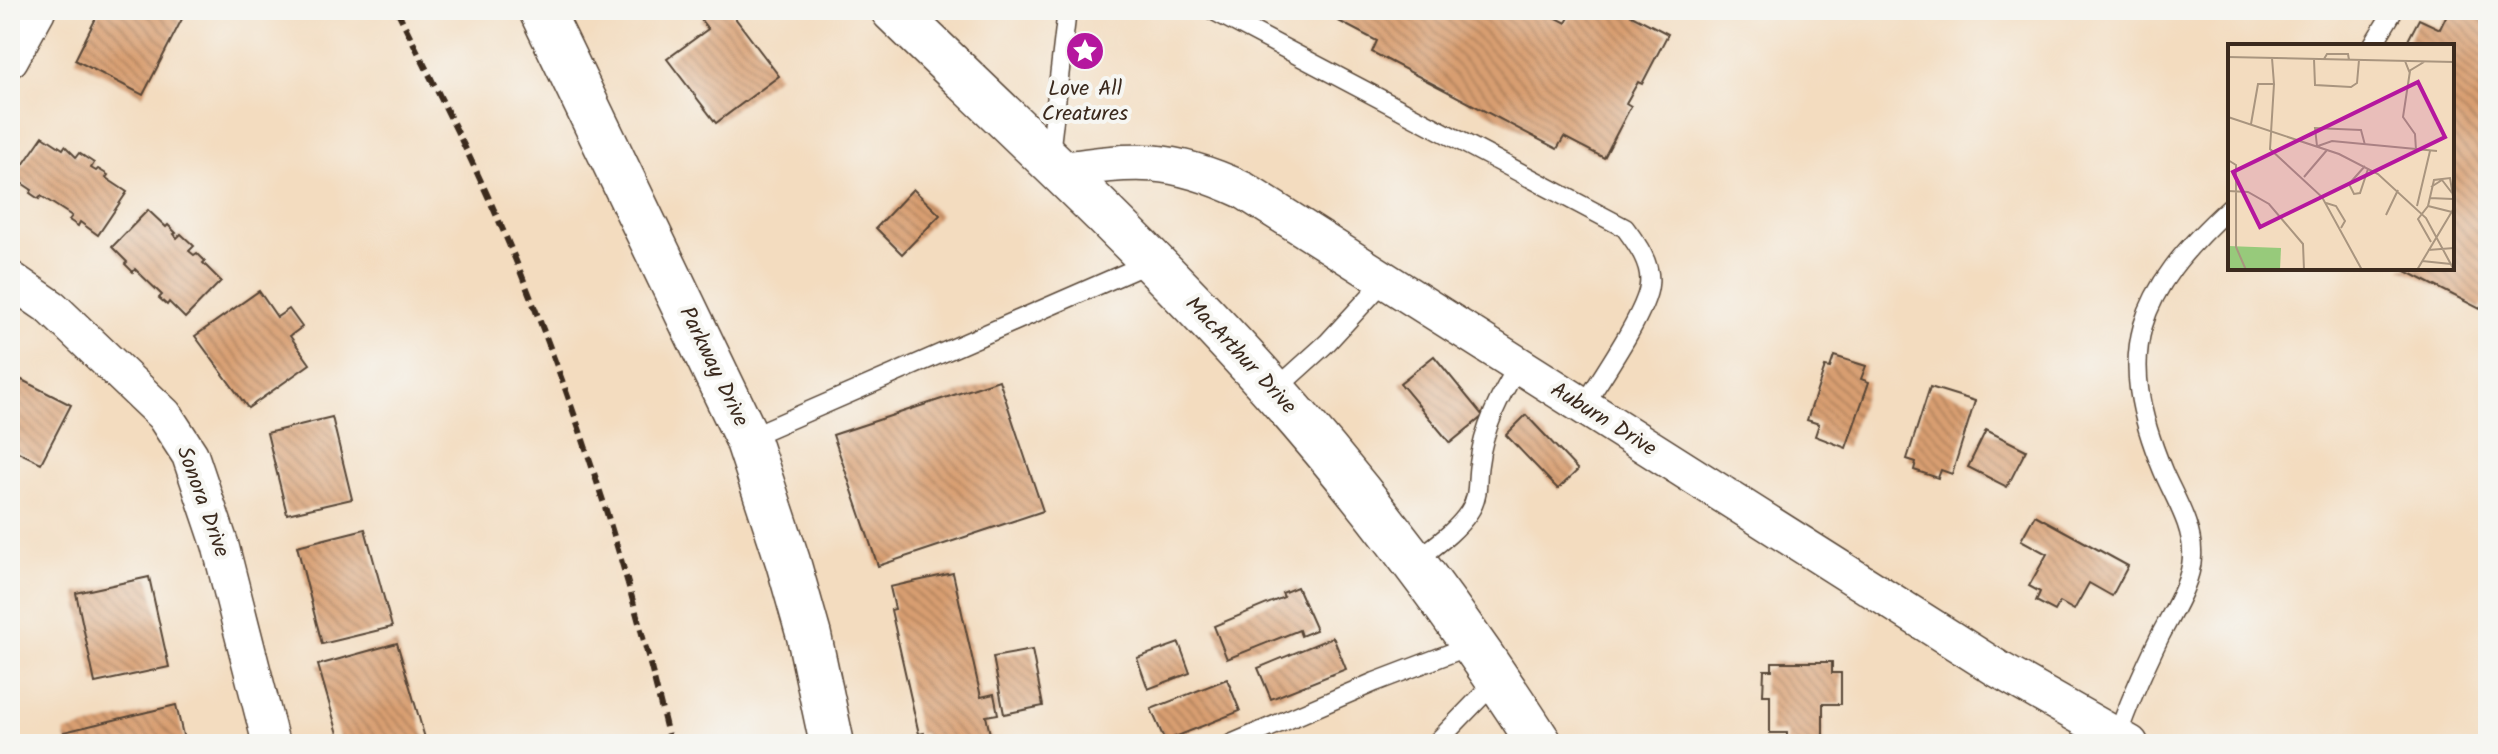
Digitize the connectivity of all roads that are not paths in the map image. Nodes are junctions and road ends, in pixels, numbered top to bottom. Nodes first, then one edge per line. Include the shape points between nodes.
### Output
1 (37, 10) edge
2 (541, 10) edge
3 (893, 10) edge
4 (1067, 10) edge
5 (1212, 10) edge
6 (2394, 10) edge
7 (2373, 44) edge
8 (10, 59) edge
9 (1054, 166) junction
10 (2228, 209) edge
11 (1152, 261) junction
12 (10, 279) edge
13 (1386, 279) junction
14 (1518, 366) junction
15 (1274, 391) junction
16 (1583, 407) junction
17 (747, 438) junction
18 (1414, 562) junction
19 (1473, 644) junction
20 (1498, 679) junction
21 (2123, 740) edge
22 (271, 744) edge
23 (832, 744) edge
24 (1231, 744) edge
25 (1435, 744) edge
26 (1540, 744) edge

1 - 8 street
2 - 17 main road, Parkway Drive
3 - 9 main road, MacArthur Drive
4 - 9 lane
5 - 16 lane via 1625,228 1642,254 1650,283 1645,303
6 - 7 lane
9 - 11 main road, MacArthur Drive
9 - 13 street, Auburn Drive via 1168,163 1211,175
10 - 21 lane via 2182,253 2156,292 2142,330 2136,361 2139,398 2188,529 2192,557 2181,594 2147,664
11 - 15 main road, MacArthur Drive
11 - 17 lane
12 - 22 street, Sonora Drive via 52,308 164,415 190,455 220,544
13 - 14 street, Auburn Drive
13 - 15 lane
14 - 16 street, Auburn Drive
14 - 18 lane via 1488,428 1470,511
15 - 18 main road, MacArthur Drive
16 - 21 street, Auburn Drive via 1998,669
17 - 23 main road, Parkway Drive via 809,636
18 - 19 main road, MacArthur Drive
19 - 20 main road, MacArthur Drive
19 - 24 lane
20 - 25 lane
20 - 26 main road, MacArthur Drive

